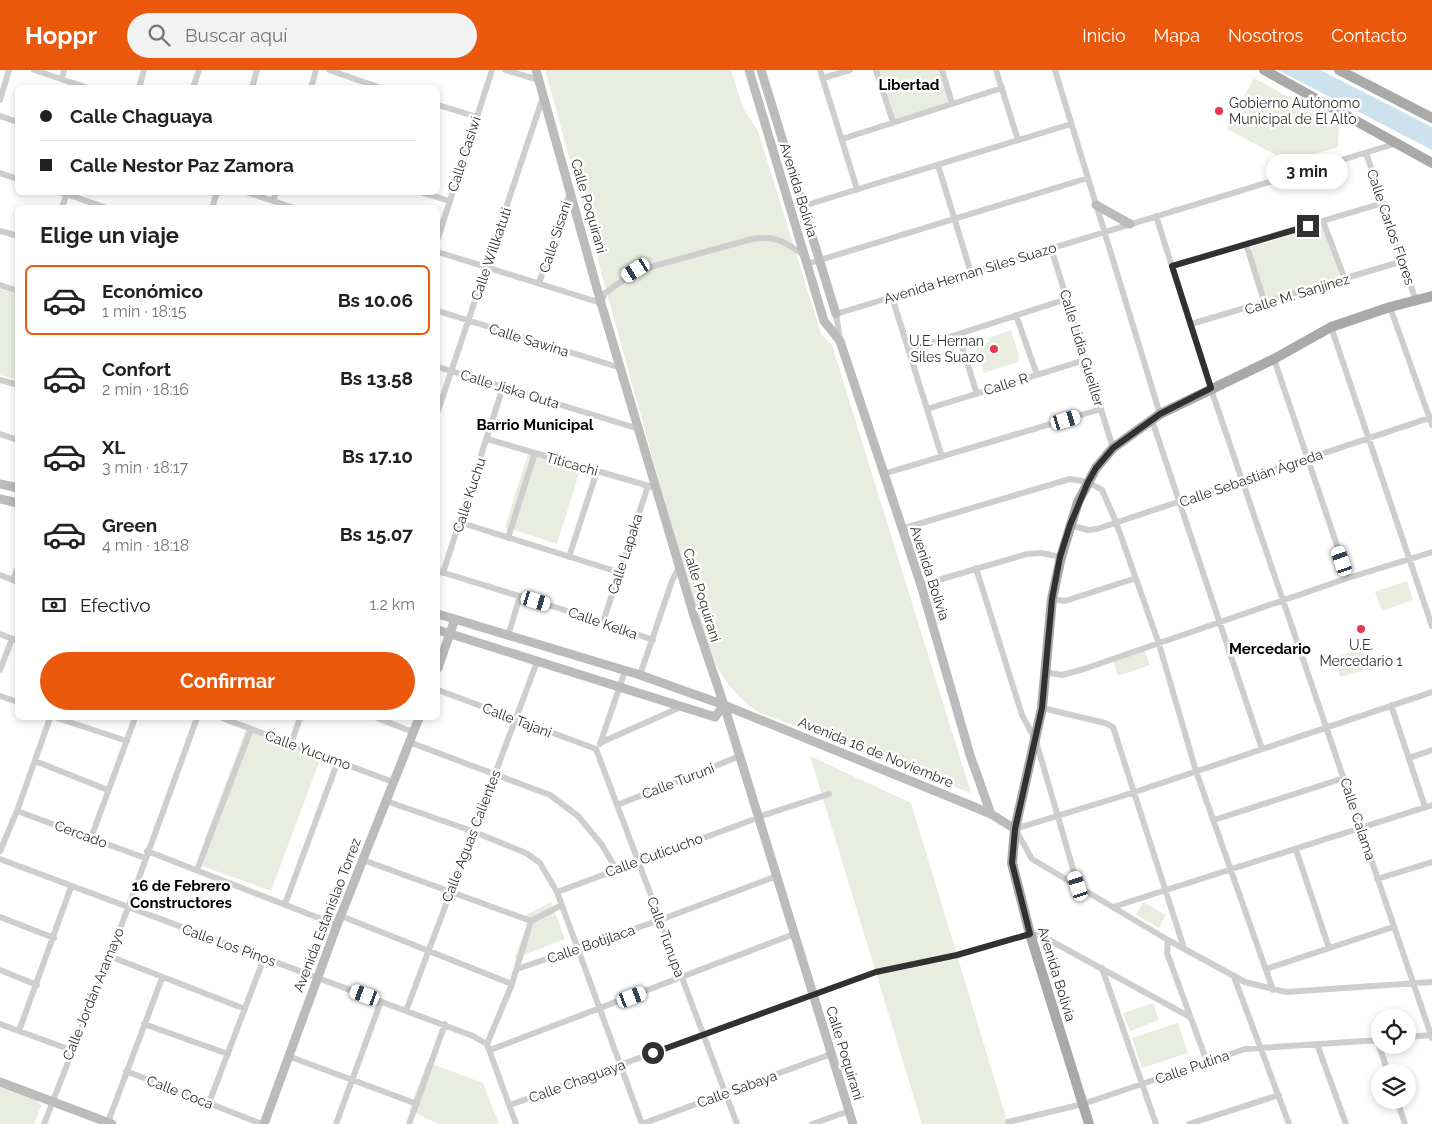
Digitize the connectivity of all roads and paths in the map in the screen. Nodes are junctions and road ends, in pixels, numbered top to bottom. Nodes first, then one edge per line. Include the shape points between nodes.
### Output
1 (9, 70) edge
2 (34, 70) edge
3 (64, 70) edge
4 (144, 70) edge
5 (199, 70) edge
6 (258, 70) edge
7 (316, 70) edge
8 (329, 70) edge
9 (492, 70) edge
10 (506, 70) edge
11 (536, 70) edge
12 (749, 70) edge
13 (761, 70) edge
14 (820, 70) edge
15 (850, 70) edge
16 (876, 70) edge
17 (942, 70) edge
18 (996, 70) edge
19 (1055, 70) edge
20 (1264, 70) edge
21 (1339, 70) edge
22 (822, 78) junction
23 (62, 79) junction
24 (539, 80) junction
25 (79, 85) edge
26 (140, 85) edge
27 (194, 85) edge
28 (253, 85) edge
29 (311, 85) edge
30 (366, 85) edge
31 (1002, 88) junction
32 (543, 96) junction
33 (0, 100) edge
34 (952, 103) junction
35 (440, 106) edge
36 (0, 116) edge
37 (477, 118) junction
38 (1432, 118) edge
39 (15, 121) edge
40 (893, 122) junction
41 (1071, 124) junction
42 (842, 139) junction
43 (1018, 140) junction
44 (1394, 144) junction
45 (1366, 153) junction
46 (1432, 163) edge
47 (938, 165) junction
48 (0, 173) edge
49 (15, 178) edge
50 (1088, 178) junction
51 (857, 189) junction
52 (570, 190) junction
53 (71, 195) edge
54 (255, 195) edge
55 (275, 195) edge
56 (431, 195) edge
57 (274, 201) junction
58 (449, 201) junction
59 (1383, 203) junction
60 (99, 205) edge
61 (285, 205) edge
62 (1096, 205) junction
63 (803, 206) junction
64 (1156, 216) junction
65 (954, 219) junction
66 (1323, 221) junction
67 (1130, 224) junction
68 (0, 231) edge
69 (440, 231) edge
70 (1104, 232) junction
71 (15, 235) edge
72 (1246, 244) junction
73 (1051, 248) junction
74 (440, 253) edge
75 (804, 255) junction
76 (819, 260) junction
77 (1403, 261) junction
78 (807, 264) junction
79 (1172, 266) junction
80 (486, 267) junction
81 (971, 273) junction
82 (1344, 280) junction
83 (539, 283) junction
84 (0, 285) edge
85 (15, 290) edge
86 (1432, 296) edge
87 (892, 297) junction
88 (1067, 299) junction
89 (1416, 301) junction
90 (601, 303) junction
91 (1264, 304) junction
92 (1390, 307) junction
93 (440, 312) edge
94 (836, 314) junction
95 (1016, 316) junction
96 (468, 321) junction
97 (1191, 324) junction
98 (1331, 327) junction
99 (958, 334) junction
100 (840, 341) junction
101 (909, 350) junction
102 (1274, 359) junction
103 (1086, 360) junction
104 (440, 368) edge
105 (622, 368) junction
106 (451, 371) junction
107 (1037, 375) junction
108 (0, 380) edge
109 (15, 384) edge
110 (503, 387) junction
111 (1211, 388) junction
112 (977, 394) junction
113 (440, 405) edge
114 (927, 409) junction
115 (1101, 409) junction
116 (1156, 417) junction
117 (1431, 420) edge
118 (639, 429) junction
119 (0, 434) edge
120 (1368, 438) junction
121 (15, 439) edge
122 (487, 440) junction
123 (1113, 448) junction
124 (535, 453) junction
125 (942, 457) junction
126 (1306, 459) junction
127 (597, 471) junction
128 (884, 474) junction
129 (1243, 480) junction
130 (1088, 482) junction
131 (0, 484) edge
132 (15, 487) edge
133 (652, 487) junction
134 (0, 499) edge
135 (1181, 502) junction
136 (15, 503) edge
137 (459, 522) junction
138 (1116, 522) junction
139 (1070, 525) junction
140 (901, 528) junction
141 (508, 538) junction
142 (1432, 552) edge
143 (569, 557) junction
144 (1060, 557) junction
145 (1410, 560) junction
146 (679, 567) junction
147 (976, 568) junction
148 (440, 572) edge
149 (618, 572) junction
150 (0, 575) edge
151 (1136, 578) junction
152 (1348, 578) junction
153 (15, 581) edge
154 (921, 585) junction
155 (520, 596) junction
156 (1052, 599) junction
157 (1283, 600) junction
158 (440, 615) edge
159 (455, 619) junction
160 (603, 622) junction
161 (1220, 622) junction
162 (1432, 626) edge
163 (440, 631) edge
164 (0, 634) edge
165 (450, 634) junction
166 (508, 636) junction
167 (15, 640) edge
168 (653, 640) junction
169 (1159, 644) junction
170 (440, 662) edge
171 (537, 662) junction
172 (0, 670) edge
173 (625, 671) junction
174 (1045, 672) junction
175 (640, 675) junction
176 (620, 687) junction
177 (440, 691) edge
178 (1432, 692) edge
179 (0, 696) edge
180 (15, 701) edge
181 (724, 705) junction
182 (1391, 705) junction
183 (683, 706) junction
184 (1042, 708) junction
185 (516, 718) junction
186 (49, 720) edge
187 (64, 720) edge
188 (134, 720) edge
189 (196, 720) edge
190 (227, 720) edge
191 (299, 720) edge
192 (382, 720) edge
193 (418, 720) edge
194 (1327, 728) junction
195 (251, 729) junction
196 (413, 732) junction
197 (1036, 740) junction
198 (127, 741) junction
199 (409, 742) junction
200 (602, 742) junction
201 (290, 744) junction
202 (596, 749) junction
203 (1262, 749) junction
204 (1432, 750) edge
205 (740, 756) junction
206 (1409, 758) junction
207 (35, 761) junction
208 (338, 761) junction
209 (1196, 770) junction
210 (494, 774) junction
211 (1344, 778) junction
212 (393, 782) junction
213 (108, 790) junction
214 (1132, 793) junction
215 (829, 794) dead end
216 (386, 801) junction
217 (616, 805) junction
218 (1428, 806) edge
219 (17, 811) junction
220 (990, 814) junction
221 (1056, 816) junction
222 (755, 818) junction
223 (1214, 820) junction
224 (1361, 828) junction
225 (1015, 829) junction
226 (472, 831) junction
227 (90, 838) junction
228 (0, 850) edge
229 (1296, 850) junction
230 (148, 851) junction
231 (145, 858) junction
232 (0, 859) edge
233 (363, 860) junction
234 (638, 861) junction
235 (1432, 862) edge
236 (616, 869) junction
237 (197, 870) junction
238 (1230, 870) junction
239 (777, 876) junction
240 (1377, 879) junction
241 (1078, 886) junction
242 (71, 887) junction
243 (1166, 889) junction
244 (450, 890) junction
245 (557, 892) junction
246 (285, 904) junction
247 (562, 905) junction
248 (1113, 907) junction
249 (128, 908) junction
250 (341, 916) junction
251 (0, 917) edge
252 (660, 920) junction
253 (532, 921) junction
254 (337, 925) junction
255 (1393, 928) junction
256 (794, 934) junction
257 (1030, 934) junction
258 (54, 938) junction
259 (1168, 940) junction
260 (1184, 948) junction
261 (1329, 948) junction
262 (429, 950) junction
263 (577, 950) junction
264 (108, 956) junction
265 (264, 958) junction
266 (1102, 968) junction
267 (517, 969) junction
268 (1266, 969) junction
269 (0, 970) edge
270 (1234, 977) junction
271 (162, 978) junction
272 (318, 978) junction
273 (681, 978) junction
274 (1413, 982) junction
275 (1432, 982) edge
276 (512, 984) junction
277 (37, 985) junction
278 (1272, 990) junction
279 (813, 994) junction
280 (381, 1001) junction
281 (245, 1008) junction
282 (599, 1010) junction
283 (406, 1011) junction
284 (1190, 1017) junction
285 (0, 1024) edge
286 (144, 1024) junction
287 (445, 1024) junction
288 (20, 1031) junction
289 (703, 1035) junction
290 (1431, 1036) edge
291 (1416, 1037) edge
292 (1371, 1040) edge
293 (487, 1044) junction
294 (1317, 1044) junction
295 (1261, 1046) junction
296 (71, 1050) junction
297 (490, 1050) junction
298 (228, 1054) junction
299 (832, 1054) junction
300 (288, 1056) junction
301 (1207, 1062) junction
302 (620, 1065) junction
303 (126, 1070) junction
304 (352, 1079) junction
305 (0, 1082) edge
306 (1143, 1084) junction
307 (726, 1092) junction
308 (1279, 1095) junction
309 (52, 1102) junction
310 (208, 1103) junction
311 (417, 1104) junction
312 (1083, 1104) junction
313 (510, 1105) junction
314 (1400, 1109) edge
315 (849, 1112) junction
316 (1008, 1122) dead end
317 (110, 1123) edge
318 (44, 1124) edge
319 (263, 1124) edge
320 (336, 1124) edge
321 (411, 1124) edge
322 (516, 1124) edge
323 (642, 1124) edge
324 (737, 1124) edge
325 (812, 1124) edge
326 (853, 1124) edge
327 (1089, 1124) edge
328 (1156, 1124) edge
329 (1189, 1124) edge
330 (1290, 1124) edge
331 (1346, 1124) edge
332 (1405, 1124) edge

1 - 33 street
2 - 23 street
3 - 23 street
4 - 26 street
5 - 27 street
6 - 28 street
7 - 29 street
8 - 30 street
9 - 37 street, Calle Casiwi
10 - 24 street
11 - 24 street, Calle Poquirani
12 - 75 street, Avenida Bolivia
13 - 63 street, Avenida Bolivia
14 - 22 street
15 - 22 street
16 - 40 street
17 - 34 street
18 - 31 street
19 - 41 street
20 - 44 main road
21 - 38 main road
22 - 42 street
23 - 25 street
24 - 32 street, Calle Poquirani
31 - 34 street
31 - 43 street
32 - 52 street, Calle Poquirani
32 - 80 street, Calle Willkatuti
34 - 40 street
35 - 37 street
36 - 39 street
37 - 58 street, Calle Casiwi
40 - 42 street
41 - 43 street
41 - 50 street
42 - 51 street
43 - 47 street
44 - 45 street, Avenida Hernan Siles Suazo
44 - 46 main road
45 - 59 street, Calle Carlos Flores
45 - 64 street, Avenida Hernan Siles Suazo
47 - 51 street
47 - 65 street
48 - 49 street
50 - 62 street
50 - 65 street
51 - 63 street
52 - 83 street, Calle Sisani
52 - 90 street, Calle Poquirani
53 - 60 street
54 - 57 street
55 - 57 street
56 - 58 street
57 - 61 street
58 - 69 street, Calle Casiwi
59 - 66 street
59 - 77 street, Calle Carlos Flores
62 - 67 street
62 - 70 street
63 - 76 street, Avenida Bolivia
64 - 67 street, Avenida Hernan Siles Suazo
64 - 79 street, Calle Calama
65 - 76 street
65 - 81 street
66 - 72 street
66 - 82 street
67 - 70 street, Avenida Hernan Siles Suazo
68 - 71 street
70 - 73 street, Avenida Hernan Siles Suazo
70 - 116 street
72 - 79 street
72 - 91 street
73 - 81 street, Avenida Hernan Siles Suazo
73 - 88 street, Calle Lidia Gueiller
74 - 80 street
75 - 78 street, Avenida Bolivia
75 - 90 street via 782,241 769,237 752,239 636,270 605,293
76 - 78 street
76 - 94 street, Avenida Bolivia
77 - 82 street, Calle M. Sanjinez
77 - 89 street, Calle Carlos Flores
78 - 100 street, Avenida Bolivia via 824,321
79 - 97 street, Calle Calama
80 - 83 street
80 - 96 street, Calle Willkatuti
81 - 87 street, Avenida Hernan Siles Suazo
82 - 91 street, Calle M. Sanjinez
83 - 90 street
84 - 85 street
86 - 89 main road, Avenida Bolivia
87 - 94 street, Avenida Hernan Siles Suazo
87 - 101 street
88 - 95 street
88 - 103 street, Calle Lidia Gueiller
89 - 92 main road, Avenida Bolivia
90 - 105 street, Calle Poquirani
91 - 97 street, Calle M. Sanjinez
92 - 98 main road, Avenida Bolivia
92 - 117 street
93 - 96 street, Calle Sawina
94 - 100 street, Avenida Bolivia
95 - 99 street
95 - 107 street
96 - 105 street, Calle Sawina
96 - 106 street, Calle Willkatuti
97 - 111 street, Calle Calama
98 - 102 main road, Avenida Bolivia
98 - 120 street
99 - 101 street
99 - 112 street
100 - 128 street, Avenida Bolivia
101 - 114 street
102 - 111 main road, Avenida Bolivia
102 - 126 street
103 - 107 street, Calle R
103 - 115 street, Calle Lidia Gueiller
104 - 106 street, Calle Jiska Quta
105 - 118 street, Calle Poquirani
106 - 110 street, Calle Jiska Quta
106 - 113 street, Calle Willkatuti
107 - 112 street, Calle R
108 - 109 street
110 - 118 street, Calle Jiska Quta
110 - 122 street, Calle Kuchu
111 - 116 main road, Avenida Bolivia
111 - 129 street, Calle Calama
112 - 114 street, Calle R
114 - 125 street
115 - 123 street, Calle Lidia Gueiller
115 - 125 street
116 - 123 main road, Avenida Bolivia
116 - 135 street
117 - 120 street, Calle Sebastián Ágreda
118 - 133 street, Calle Poquirani
119 - 121 street
120 - 126 street, Calle Sebastián Ágreda
120 - 145 street
122 - 124 street, Titicachi
122 - 137 street, Calle Kuchu
123 - 130 main road, Avenida Bolivia
124 - 127 street, Titicachi
124 - 141 street
125 - 128 street
126 - 129 street, Calle Sebastián Ágreda
126 - 152 street
127 - 133 street, Titicachi
127 - 143 street
128 - 140 street, Avenida Bolivia
129 - 135 street, Calle Sebastián Ágreda
129 - 157 street, Calle Calama
130 - 138 street via 1102,490
130 - 139 main road, Avenida Bolivia
130 - 140 street via 1077,479 1060,482
131 - 132 street
133 - 146 street, Calle Poquirani
133 - 149 street, Calle Lapaka
134 - 136 street
135 - 138 street, Calle Sebastián Ágreda
135 - 161 street
137 - 141 street
137 - 148 street, Calle Kuchu
138 - 139 street, Calle Sebastián Ágreda via 1088,530
138 - 151 street
139 - 144 main road, Avenida Bolivia
140 - 154 street, Avenida Bolivia
141 - 143 street
142 - 145 street
143 - 149 street
144 - 147 street via 1027,554
144 - 156 main road, Avenida Bolivia
145 - 152 street
145 - 162 street
146 - 168 street
146 - 181 street, Calle Poquirani
147 - 154 street
147 - 197 street via 1022,715
148 - 155 street, Calle Kelka
149 - 160 street, Calle Lapaka
150 - 153 street
151 - 156 street via 1065,601
151 - 169 street
152 - 157 street
154 - 220 street, Avenida Bolivia
155 - 160 street, Calle Kelka
155 - 166 street
156 - 174 main road, Avenida Bolivia
157 - 161 street
157 - 194 street, Calle Calama
158 - 159 street, Avenida 16 de Noviembre
159 - 165 street
159 - 166 street, Avenida 16 de Noviembre
160 - 168 street, Calle Kelka
161 - 169 street
161 - 203 street
163 - 165 street
164 - 167 street
165 - 170 street
165 - 171 street
166 - 173 street, Avenida 16 de Noviembre
167 - 172 street
168 - 175 street
169 - 174 street via 1062,675
169 - 209 street
171 - 176 street
171 - 185 street, Calle Aguas Calientes
173 - 175 street, Avenida 16 de Noviembre
173 - 176 street
174 - 184 main road, Avenida Bolivia
175 - 181 street, Avenida 16 de Noviembre
176 - 183 street
176 - 200 street
177 - 185 street, Calle Tajani
178 - 182 street
179 - 180 street
181 - 183 street via 715,717
181 - 205 street, Calle Poquirani
181 - 220 street, Avenida 16 de Noviembre
182 - 194 street
182 - 206 street
183 - 200 street
184 - 197 main road, Avenida Bolivia
184 - 214 street via 1113,727
185 - 202 street, Calle Tajani
185 - 210 street, Calle Aguas Calientes
186 - 207 street
187 - 198 street
188 - 198 street
189 - 230 street, Calle Jordán Aramayo
190 - 195 street, Calle Yucumo
191 - 201 street
192 - 196 street
193 - 196 street, Avenida Estanislao Torrez
194 - 203 street
194 - 211 street, Calle Calama
195 - 201 street, Calle Yucumo
195 - 237 street
196 - 199 street, Avenida Estanislao Torrez
197 - 221 street
197 - 225 main road, Avenida Bolivia
198 - 213 street
199 - 210 street
199 - 212 street, Avenida Estanislao Torrez
200 - 202 street
201 - 208 street, Calle Yucumo
202 - 217 street, Calle Tunupa
203 - 209 street
204 - 206 street
205 - 217 street, Calle Turuni
205 - 222 street, Calle Poquirani
206 - 218 street
207 - 213 street
207 - 219 street
208 - 212 street, Calle Yucumo
208 - 246 street
209 - 214 street
209 - 223 street
210 - 226 street, Calle Aguas Calientes
210 - 236 street via 550,795 578,816 602,845
211 - 223 street
211 - 224 street, Calle Calama
212 - 216 street, Avenida Estanislao Torrez
213 - 227 street
214 - 221 street
214 - 243 street
215 - 222 street, Calle Cuticucho
216 - 226 street
216 - 233 street, Avenida Estanislao Torrez
217 - 234 street, Calle Tunupa
218 - 224 street
219 - 227 street, Cercado
219 - 228 street
220 - 225 street, Avenida 16 de Noviembre
221 - 225 street
221 - 241 street
222 - 234 street, Calle Cuticucho
222 - 239 street, Calle Poquirani
223 - 238 street
224 - 229 street
224 - 240 street, Calle Calama
225 - 241 street via 1032,859
225 - 257 main road, Avenida Bolivia via 1012,863
226 - 244 street, Calle Aguas Calientes
226 - 245 street via 526,853 540,863
227 - 231 street, Cercado
229 - 238 street
229 - 261 street
230 - 231 street, Calle Jordán Aramayo
230 - 237 street
231 - 249 street, Calle Jordán Aramayo
232 - 242 street, Calle Los Pinos
233 - 244 street
233 - 250 street, Avenida Estanislao Torrez
234 - 236 street, Calle Cuticucho
234 - 252 street, Calle Tunupa
235 - 240 street
236 - 245 street, Calle Cuticucho
237 - 246 street
238 - 243 street
238 - 268 street
239 - 252 street, Calle Botijlaca
239 - 256 street, Calle Poquirani
240 - 255 street, Calle Calama
241 - 248 street
242 - 249 street, Calle Los Pinos
242 - 258 street
243 - 248 street
243 - 260 street
244 - 253 street
244 - 262 street, Calle Aguas Calientes
245 - 247 street
246 - 254 street
247 - 253 street
247 - 263 street
248 - 259 street
249 - 264 street, Calle Jordán Aramayo
249 - 265 street, Calle Los Pinos
250 - 254 street, Avenida Estanislao Torrez
250 - 262 street
251 - 258 street
252 - 263 street, Calle Botijlaca
252 - 273 street, Calle Tunupa
253 - 267 street
254 - 272 street, Avenida Estanislao Torrez
255 - 261 street
255 - 274 street, Calle Calama
256 - 273 street
256 - 279 street, Calle Poquirani
257 - 266 street via 1042,936
257 - 279 street, Calle Chaguaya via 957,955 876,972
257 - 312 main road, Avenida Bolivia
258 - 277 street
259 - 260 street
259 - 284 street via 1168,953
260 - 270 street
261 - 268 street
262 - 276 street
262 - 283 street, Calle Aguas Calientes
263 - 267 street, Calle Botijlaca
263 - 282 street
264 - 271 street
264 - 296 street, Calle Jordán Aramayo
265 - 272 street, Calle Los Pinos
265 - 281 street
266 - 284 street
266 - 306 street
267 - 276 street
268 - 278 street
269 - 277 street
270 - 278 street
270 - 295 street
271 - 281 street
271 - 286 street
272 - 280 street, Calle Los Pinos
272 - 300 street, Avenida Estanislao Torrez
273 - 282 street
273 - 289 street, Calle Tunupa
274 - 275 street
274 - 278 street via 1286,992
274 - 290 street, Calle Calama
276 - 293 street
277 - 288 street
279 - 289 street, Calle Chaguaya
279 - 299 street, Calle Poquirani
280 - 283 street, Calle Los Pinos
280 - 304 street
281 - 298 street
282 - 297 street
282 - 302 street
283 - 287 street, Calle Los Pinos
284 - 301 street
285 - 288 street
286 - 298 street
286 - 303 street
287 - 293 street, Calle Los Pinos
287 - 311 street
288 - 296 street
289 - 302 street, Calle Chaguaya
289 - 307 street, Calle Tunupa
290 - 291 street
292 - 294 street, Calle Putina
293 - 297 street
294 - 295 street, Calle Putina
294 - 331 street
295 - 301 street, Calle Putina via 1245,1048
295 - 308 street
296 - 309 street, Calle Jordán Aramayo
297 - 313 street
298 - 310 street
299 - 307 street, Calle Sabaya
299 - 315 street, Calle Poquirani
300 - 304 street
300 - 319 street, Avenida Estanislao Torrez
301 - 306 street, Calle Putina
302 - 313 street, Calle Chaguaya
302 - 323 street
303 - 310 street, Calle Coca
303 - 317 street
304 - 311 street
304 - 320 street
305 - 309 street
306 - 312 street, Calle Putina
306 - 328 street
307 - 323 street, Calle Sabaya
307 - 324 street, Calle Tunupa
308 - 329 street
308 - 330 street
309 - 317 street
309 - 318 street, Calle Jordán Aramayo
310 - 319 street, Calle Coca
311 - 321 street
312 - 316 street, Calle Putina
312 - 327 main road, Avenida Bolivia
313 - 322 street
314 - 332 street
315 - 325 street
315 - 326 street, Calle Poquirani

